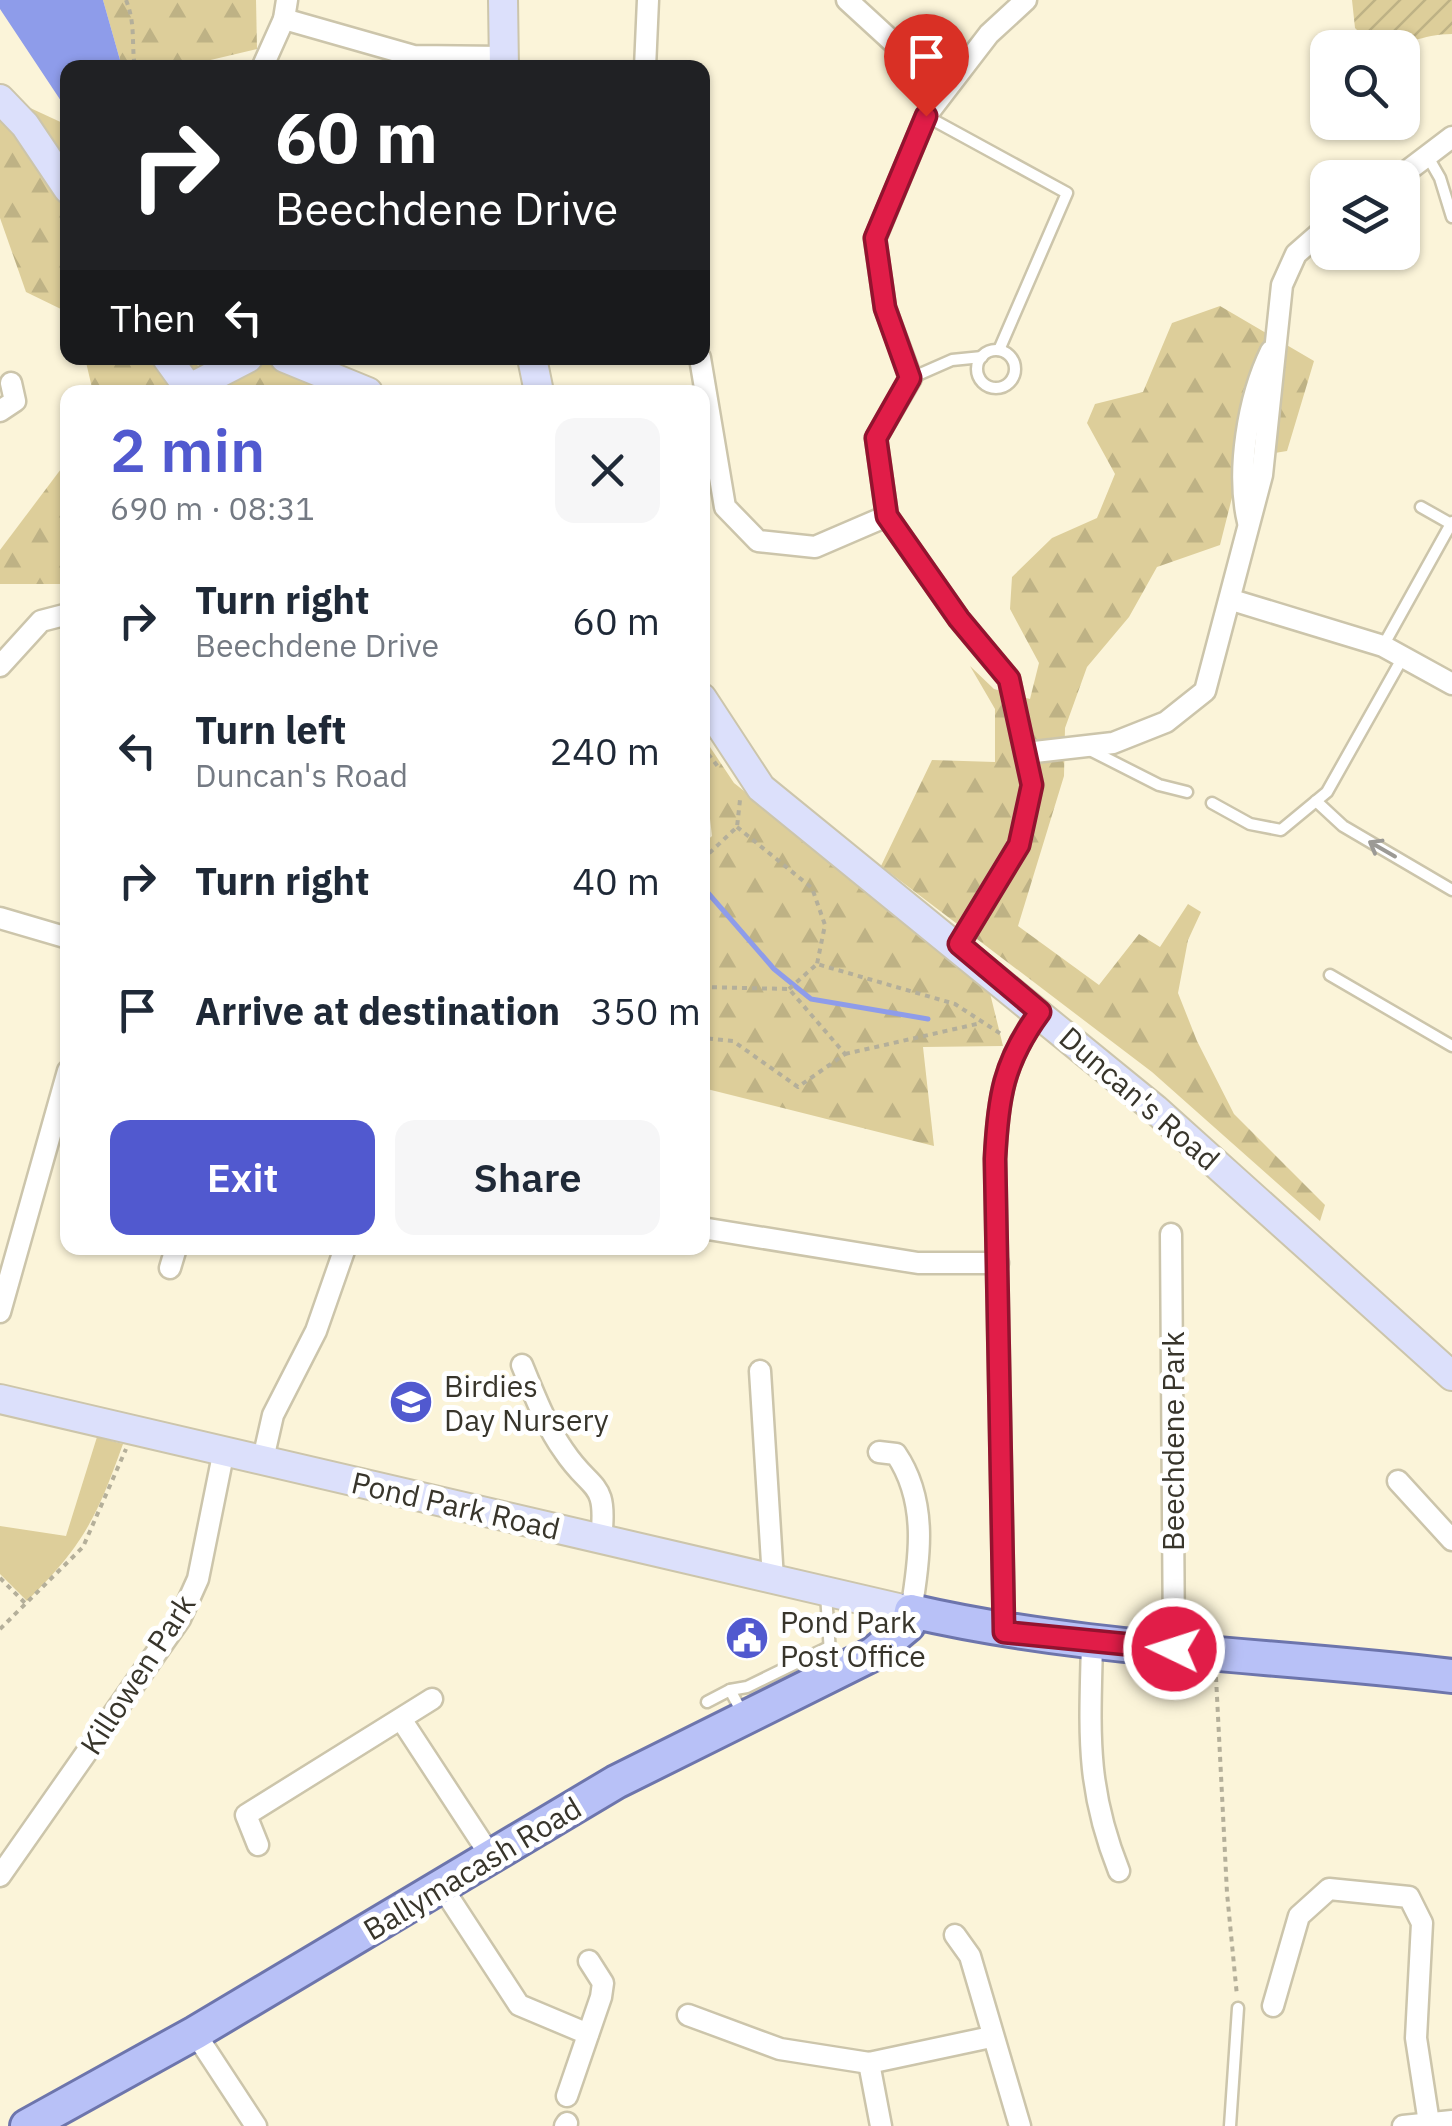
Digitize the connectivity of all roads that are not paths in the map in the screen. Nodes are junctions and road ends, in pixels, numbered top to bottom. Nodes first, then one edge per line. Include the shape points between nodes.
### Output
1 (504, 0) edge
2 (648, 0) edge
3 (846, 0) edge
4 (1026, 0) edge
5 (286, 10) edge
6 (265, 60) edge
7 (442, 60) edge
8 (504, 60) edge
9 (645, 60) edge
10 (950, 80) junction
11 (0, 99) edge
12 (926, 116) junction
13 (1452, 137) edge
14 (1428, 157) junction
15 (1420, 163) edge
16 (60, 177) edge
17 (1452, 217) edge
18 (1310, 242) edge
19 (999, 350) junction
20 (982, 357) junction
21 (172, 365) edge
22 (234, 365) edge
23 (302, 365) edge
24 (910, 378) junction
25 (11, 383) dead end
26 (190, 385) edge
27 (196, 385) edge
28 (351, 385) edge
29 (0, 410) edge
30 (710, 417) edge
31 (1421, 507) dead end
32 (887, 516) junction
33 (1452, 523) edge
34 (1232, 600) junction
35 (60, 616) edge
36 (1383, 646) junction
37 (1404, 658) junction
38 (0, 666) edge
39 (1452, 684) edge
40 (710, 710) edge
41 (1083, 747) junction
42 (1026, 754) junction
43 (1187, 792) dead end
44 (1316, 801) junction
45 (1212, 804) dead end
46 (1452, 890) edge
47 (0, 918) edge
48 (60, 936) edge
49 (959, 944) junction
50 (1330, 975) dead end
51 (1040, 1012) junction
52 (1452, 1046) edge
53 (60, 1100) edge
54 (710, 1229) edge
55 (1172, 1234) dead end
56 (343, 1255) edge
57 (998, 1262) junction
58 (0, 1312) edge
59 (522, 1366) dead end
60 (760, 1371) dead end
61 (1452, 1376) edge
62 (0, 1399) edge
63 (224, 1450) junction
64 (879, 1452) dead end
65 (263, 1459) junction
66 (1398, 1481) dead end
67 (601, 1539) junction
68 (1452, 1540) edge
69 (772, 1579) junction
70 (826, 1592) junction
71 (911, 1611) junction
72 (1004, 1632) junction
73 (1092, 1642) junction
74 (1174, 1649) junction
75 (834, 1659) junction
76 (1452, 1676) edge
77 (432, 1699) dead end
78 (706, 1702) dead end
79 (737, 1703) junction
80 (401, 1719) junction
81 (258, 1845) dead end
82 (490, 1855) junction
83 (1120, 1871) dead end
84 (0, 1876) edge
85 (442, 1887) junction
86 (955, 1935) dead end
87 (589, 1961) dead end
88 (1273, 2006) dead end
89 (1238, 2008) road end
90 (688, 2015) dead end
91 (195, 2033) junction
92 (588, 2034) junction
93 (991, 2037) junction
94 (868, 2063) junction
95 (566, 2096) dead end
96 (1452, 2121) edge
97 (1429, 2123) junction
98 (27, 2126) edge
99 (256, 2126) edge
100 (881, 2126) edge
101 (1020, 2126) edge
102 (1230, 2126) edge
103 (1403, 2126) edge

1 - 8 street
2 - 9 street
3 - 10 street via 907,56
4 - 10 street
5 - 6 street
5 - 7 street
10 - 12 street
11 - 16 street
12 - 19 lane via 1067,193
12 - 24 street via 875,238 885,308
13 - 14 street
14 - 15 street
14 - 17 lane
18 - 34 street via 1296,254 1282,285 1262,476
19 - 20 lane
19 - 20 lane via 1016,367 1003,386 981,380
20 - 24 lane via 952,360
21 - 26 street
22 - 27 street
23 - 28 street
24 - 32 street via 876,438
25 - 29 street via 16,401
30 - 32 street via 725,506 758,540 815,547
31 - 33 lane
32 - 42 street via 1009,679
33 - 36 lane
34 - 36 street
34 - 41 street via 1206,691 1166,722
35 - 38 street via 40,621
36 - 37 street
37 - 39 street
37 - 44 lane
40 - 49 street, Duncan's Road via 761,788
41 - 42 street
41 - 43 lane via 1158,785
42 - 49 street via 1032,785 1019,845
44 - 45 lane via 1281,830 1250,824
46 -> 44 lane via 1343,826
47 - 48 street
49 - 51 street, Duncan's Road
50 - 52 lane
51 - 57 street via 998,1094
51 - 61 street, Duncan's Road
53 - 58 street
54 - 57 street via 918,1263
55 - 74 street, Beechdene Park
56 - 65 street via 316,1331 273,1414
57 - 72 street
59 - 67 street via 564,1452 598,1488 605,1507
60 - 69 street
62 - 63 street, Pond Park Road
63 - 65 street, Pond Park Road
63 - 84 street, Killowen Park via 198,1579 180,1619
64 - 71 street via 896,1454 914,1497 920,1542
65 - 67 street, Pond Park Road
66 - 68 street
67 - 69 street, Pond Park Road via 679,1566
69 - 70 street, Pond Park Road
70 - 71 street, Pond Park Road
70 - 75 lane
71 - 72 main road
71 - 75 main road, Ballymacash Road via 908,1625 892,1640
72 - 73 main road
73 - 74 main road
73 - 83 street via 1090,1755 1099,1820
74 - 76 main road
75 - 79 main road, Ballymacash Road
77 - 80 street
78 - 79 lane
79 - 82 main road, Ballymacash Road
80 - 81 street via 246,1815
80 - 82 street
82 - 85 main road, Ballymacash Road
85 - 91 main road, Ballymacash Road
85 - 92 street via 520,2005
86 - 93 street via 970,1956
87 - 92 street via 603,1984
88 - 97 street via 1300,1916 1329,1889 1408,1897 1422,1924 1416,2038
89 - 102 lane
90 - 94 street via 780,2049
91 - 98 main road, Ballymacash Road
91 - 99 street
92 - 95 street
93 - 94 street
93 - 101 street
94 - 100 street
96 - 97 street
97 - 103 street

